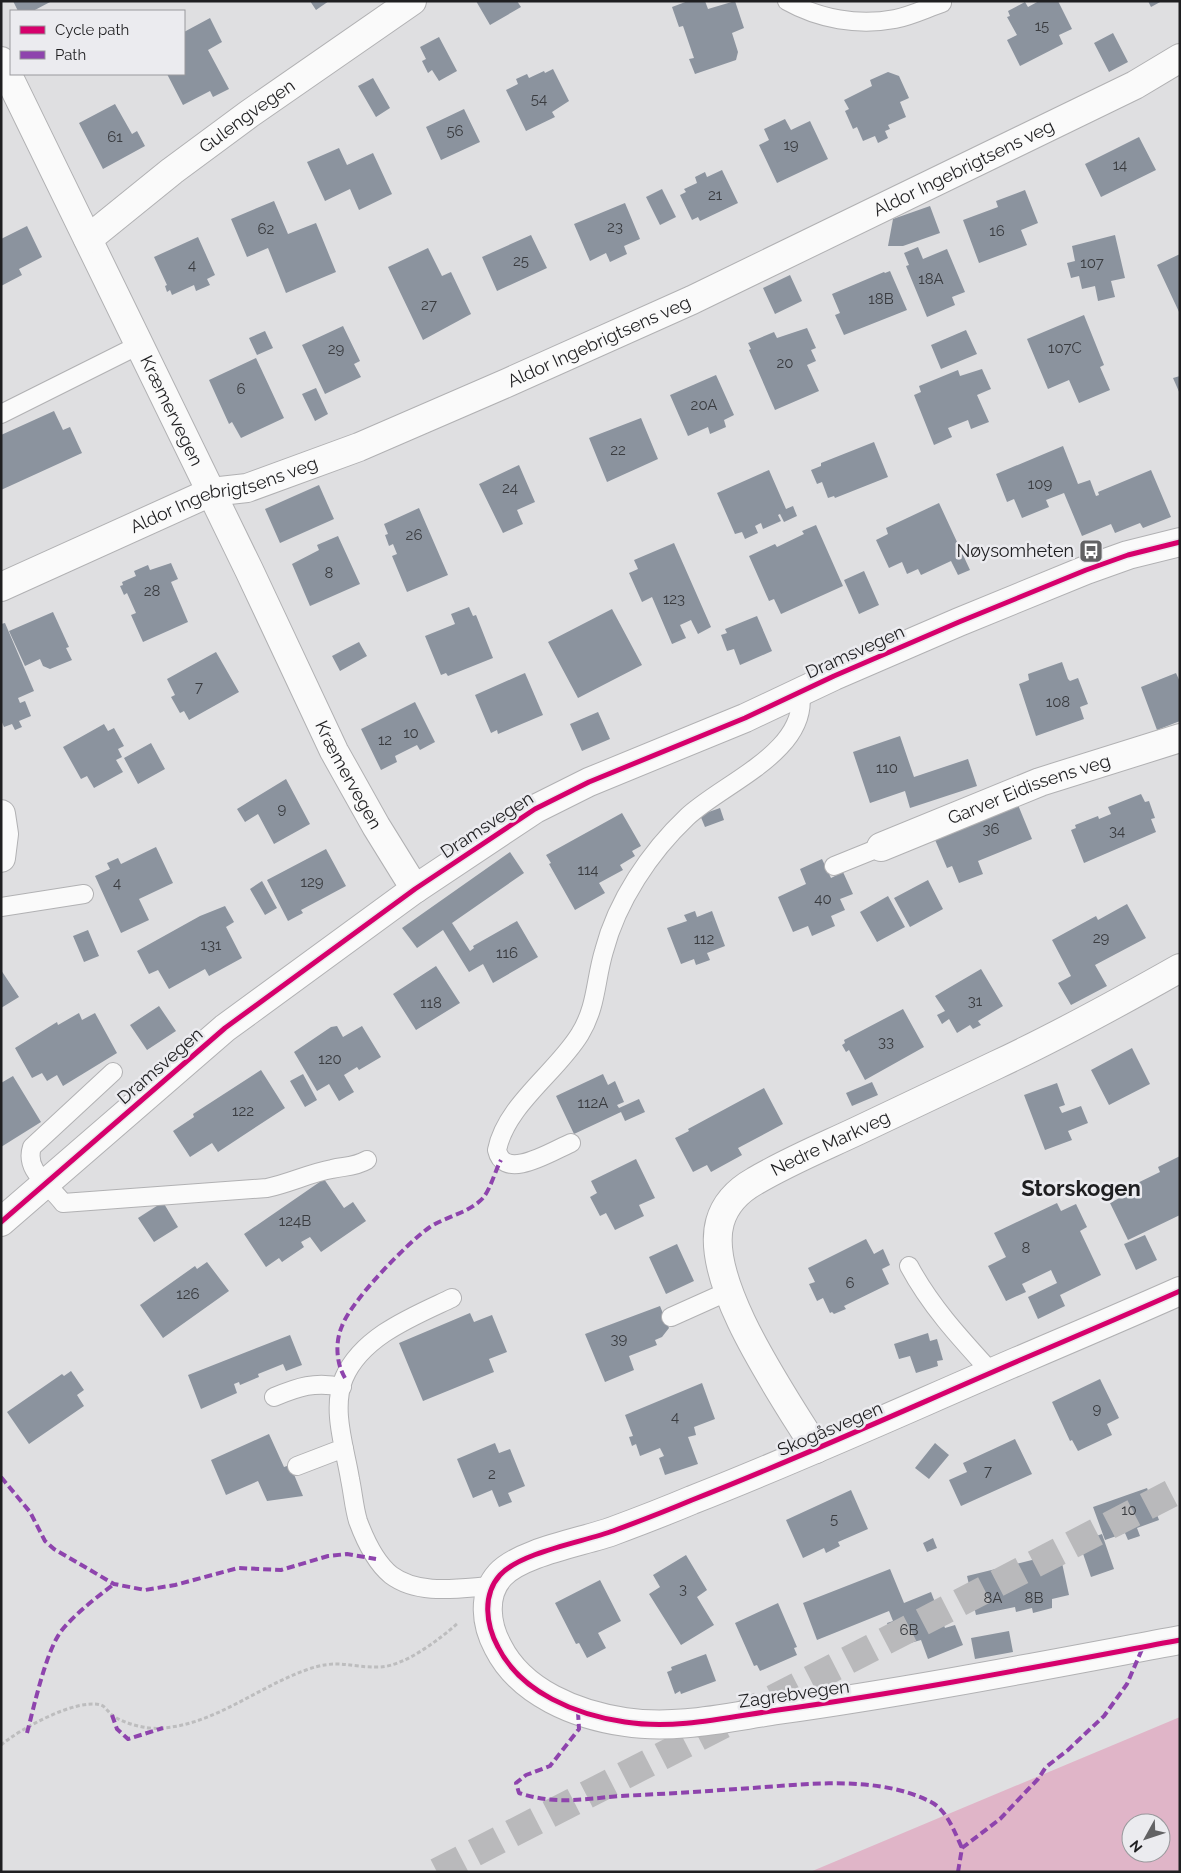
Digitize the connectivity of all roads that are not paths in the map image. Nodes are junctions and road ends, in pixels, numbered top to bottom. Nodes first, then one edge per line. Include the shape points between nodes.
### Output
1 (412, 1) edge
2 (787, 1) edge
3 (942, 3) dead end
4 (1180, 58) edge
5 (1, 61) edge
6 (88, 239) junction
7 (139, 345) junction
8 (1, 414) edge
9 (211, 492) junction
10 (1180, 542) edge
11 (1, 587) edge
12 (800, 692) junction
13 (1180, 738) edge
14 (1, 814) edge
15 (880, 847) joint
16 (1, 858) edge
17 (834, 866) dead end
18 (415, 889) junction
19 (84, 894) dead end
20 (1, 907) edge
21 (1180, 968) edge
22 (113, 1072) dead end
23 (571, 1143) dead end
24 (367, 1160) dead end
25 (46, 1184) junction
26 (1, 1222) edge
27 (909, 1266) dead end
28 (729, 1291) junction
29 (1180, 1291) edge
30 (452, 1298) dead end
31 (671, 1317) dead end
32 (992, 1372) junction
33 (342, 1388) junction
34 (274, 1397) dead end
35 (344, 1448) junction
36 (816, 1449) junction
37 (297, 1466) dead end
38 (490, 1593) junction
39 (1180, 1640) edge

1 - 6 street, Gulengvegen via 249,114
2 - 3 lane via 835,20 867,21 895,19
4 - 9 street, Aldor Ingebrigtsens veg via 1136,84 684,304 359,447 247,488
5 - 6 street, Kræmervegen
6 - 7 street, Kræmervegen
7 - 8 lane
7 - 9 street, Kræmervegen
9 - 11 street, Aldor Ingebrigtsens veg
9 - 18 street, Kræmervegen via 334,751
10 - 12 street, Dramsvegen via 1086,570
12 - 18 street, Dramsvegen via 535,808
12 - 23 lane via 801,714 790,737 753,768 706,800 676,827 626,896 603,952 593,1010 580,1034 506,1126 497,1150 501,1160 517,1166
13 - 15 street, Garver Eidissens veg via 1040,782
14 - 16 street via 4,834
15 - 17 lane
18 - 25 street, Dramsvegen via 225,1028
19 - 20 lane
21 - 28 street, Nedre Markveg via 997,1065 819,1148 736,1194 720,1221 718,1251
22 - 25 lane via 32,1147 30,1163
24 - 25 lane via 267,1188 63,1203
25 - 26 street, Dramsvegen
27 - 32 lane via 920,1288 943,1319
28 - 31 lane
28 - 36 street, Nedre Markveg via 773,1380
29 - 32 street, Skogåsvegen
30 - 33 lane via 408,1319 367,1348 354,1362
32 - 36 street, Skogåsvegen
33 - 34 lane via 324,1383 309,1384
33 - 35 lane via 340,1421
35 - 37 lane
35 - 38 lane via 358,1520 376,1559 391,1575 425,1588
36 - 38 street, Skogåsvegen via 619,1529 510,1566
38 - 39 street, Zagrebvegen via 488,1616 493,1637 516,1673 533,1688 578,1712 628,1723 678,1723 836,1702

